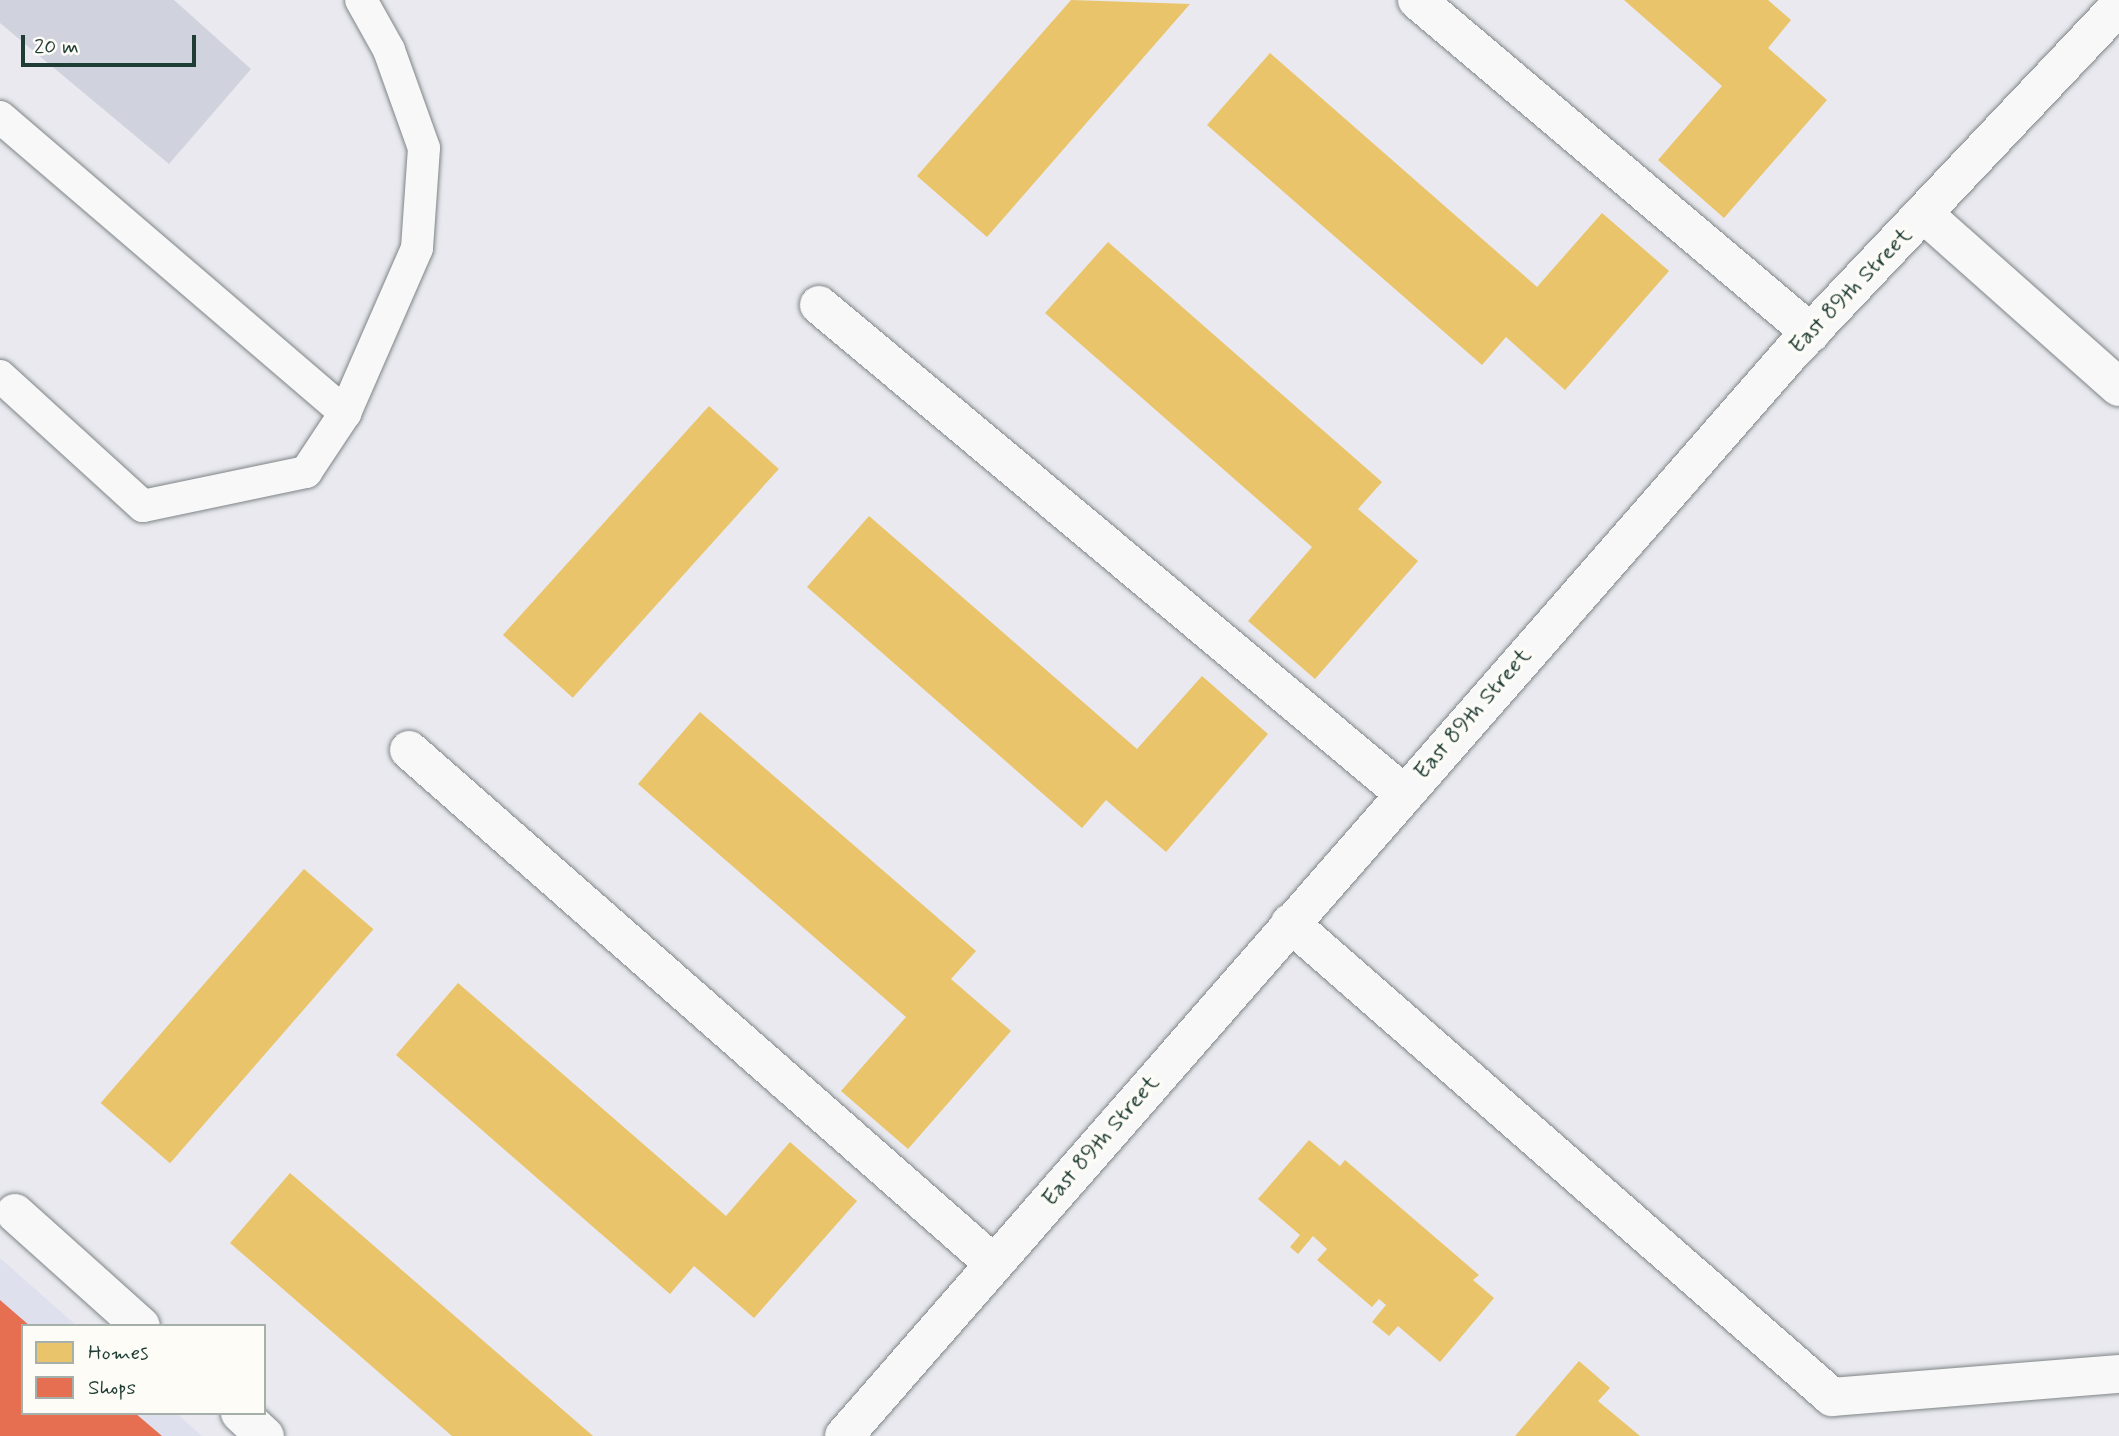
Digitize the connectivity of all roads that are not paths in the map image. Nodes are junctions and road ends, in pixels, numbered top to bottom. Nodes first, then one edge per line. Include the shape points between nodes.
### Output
1 (361, 0) edge
2 (1417, 0) edge
3 (2119, 6) edge
4 (0, 117) edge
5 (1925, 215) junction
6 (819, 305) dead end
7 (1811, 332) junction
8 (0, 376) edge
9 (2119, 387) edge
10 (345, 413) junction
11 (409, 750) dead end
12 (1403, 793) junction
13 (1290, 923) junction
14 (15, 1213) dead end
15 (994, 1264) junction
16 (139, 1324) edge
17 (2119, 1374) edge
18 (242, 1415) edge
19 (848, 1435) edge
20 (265, 1436) edge

1 - 10 lane via 389,50 424,148 417,248
2 - 7 street
3 - 5 street, East 89th Street
4 - 10 lane
5 - 7 street, East 89th Street
5 - 9 street
6 - 12 street
7 - 12 street, East 89th Street
8 - 10 lane via 143,506 306,472
11 - 15 street
12 - 13 street, East 89th Street
13 - 15 street, East 89th Street
13 - 17 street via 1832,1397
14 - 16 street
15 - 19 street, East 89th Street
18 - 20 street

